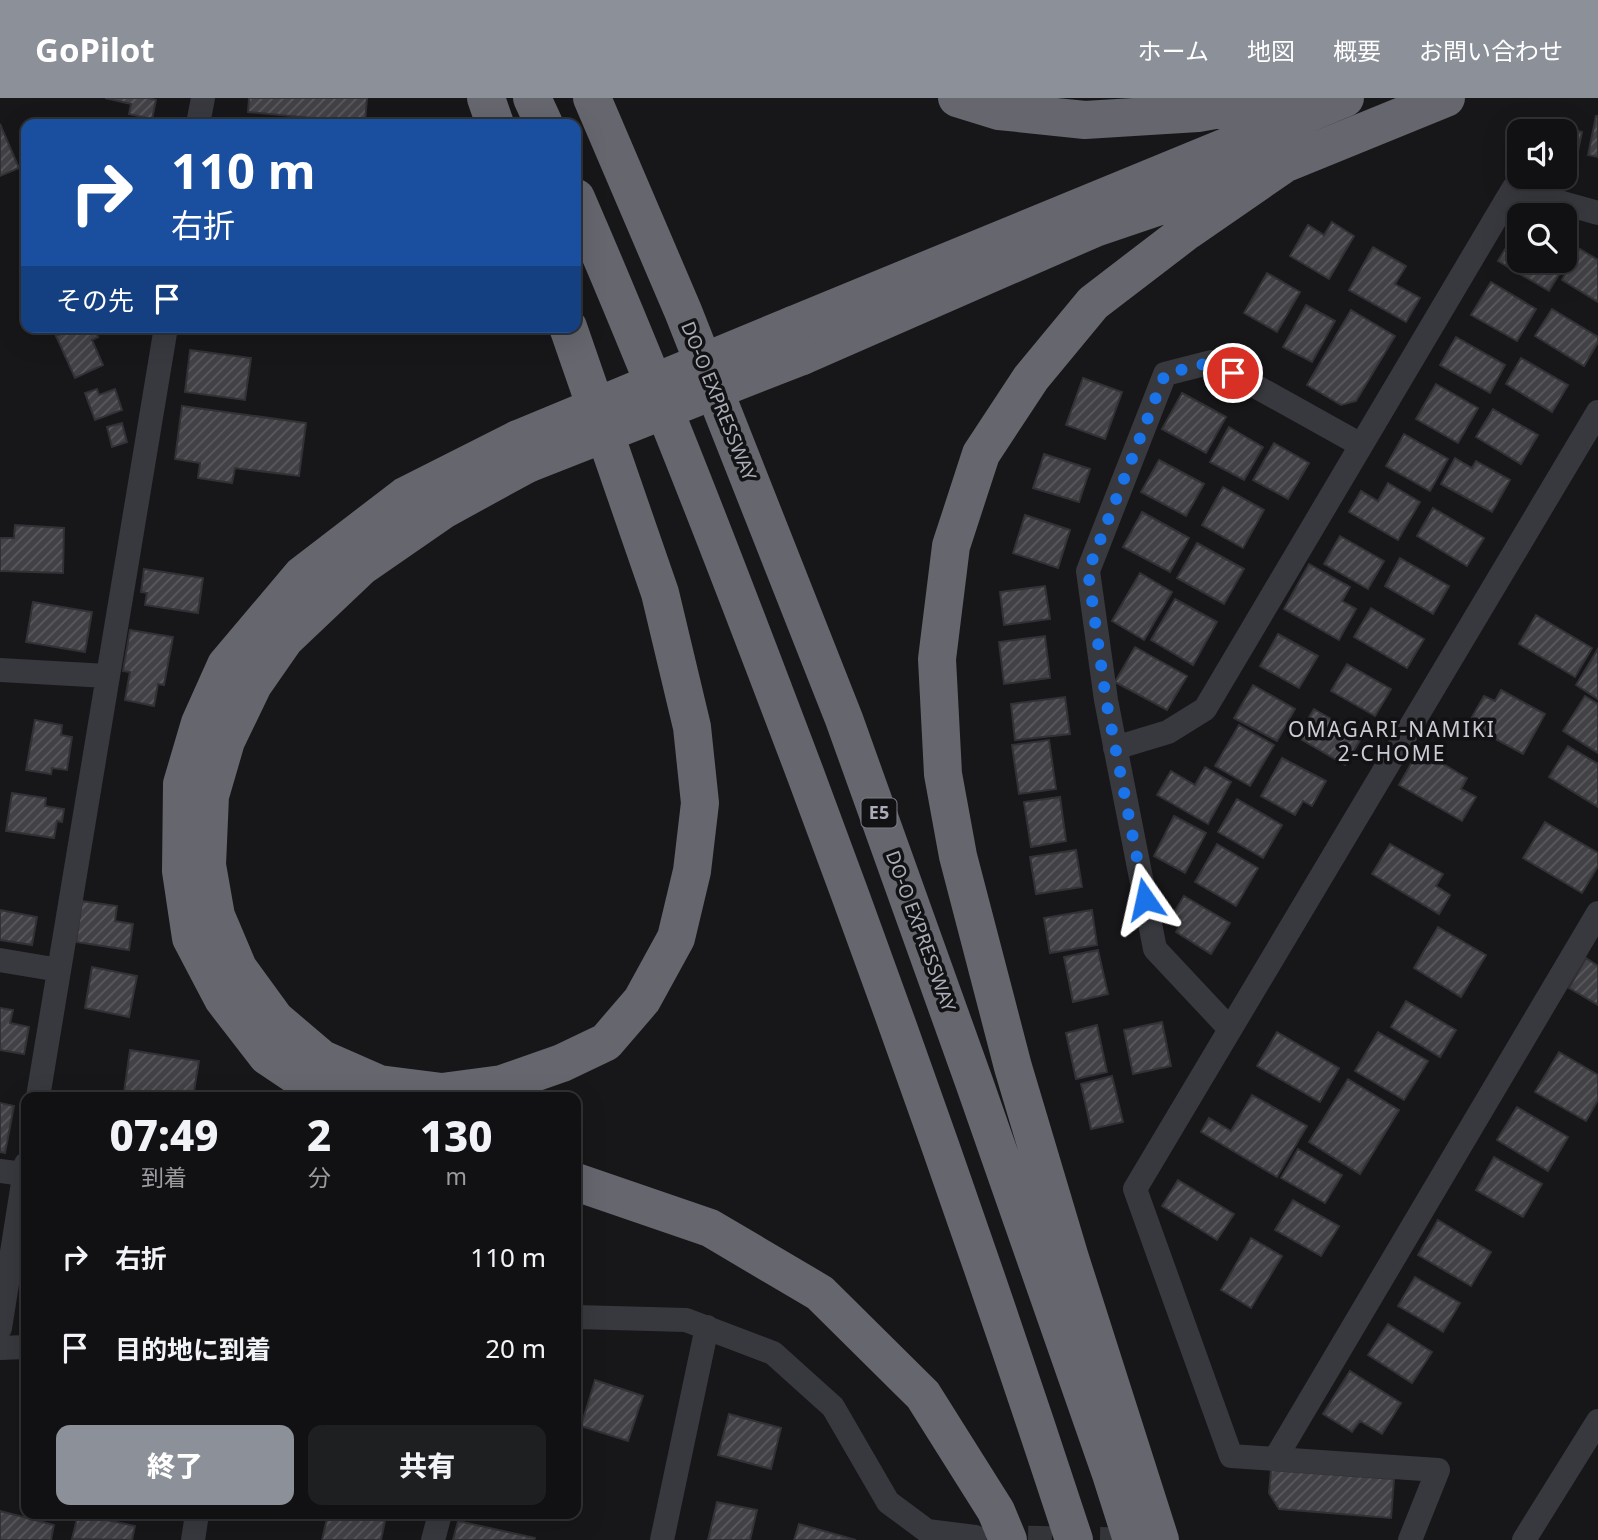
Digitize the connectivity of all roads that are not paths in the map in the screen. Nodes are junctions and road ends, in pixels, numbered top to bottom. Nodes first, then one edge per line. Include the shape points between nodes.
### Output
1 (202, 98) edge
2 (486, 98) edge
3 (532, 98) edge
4 (592, 98) edge
5 (957, 98) edge
6 (1283, 98) edge
7 (1345, 98) edge
8 (1446, 98) edge
9 (199, 119) edge
10 (493, 119) edge
11 (542, 119) edge
12 (1284, 164) junction
13 (581, 210) edge
14 (1598, 213) edge
15 (165, 333) edge
16 (570, 333) edge
17 (798, 341) junction
18 (1598, 412) edge
19 (1361, 445) junction
20 (522, 451) junction
21 (0, 670) edge
22 (107, 677) junction
23 (1115, 748) junction
24 (1598, 913) edge
25 (0, 960) edge
26 (59, 970) junction
27 (1230, 1029) junction
28 (38, 1092) edge
29 (321, 1092) edge
30 (442, 1092) edge
31 (442, 1092) edge
32 (17, 1170) edge
33 (581, 1184) edge
34 (581, 1317) edge
35 (708, 1327) junction
36 (0, 1328) edge
37 (21, 1347) edge
38 (0, 1348) edge
39 (1598, 1421) edge
40 (1275, 1459) junction
41 (196, 1519) edge
42 (439, 1519) edge
43 (991, 1538) edge
44 (193, 1540) edge
45 (433, 1540) edge
46 (662, 1540) edge
47 (1074, 1540) edge
48 (1132, 1540) edge
49 (1160, 1540) edge
50 (1410, 1540) edge
51 (1524, 1540) edge

1 - 9 street
2 - 10 highway
3 - 11 highway
4 - 48 highway, DO-O EXPRESSWAY / E5 via 683,311 844,719
5 - 6 highway via 999,111 1085,120 1198,113
7 - 17 highway
8 - 12 highway
12 - 17 highway via 1095,228
12 - 49 highway via 1093,303 1031,378 981,454 951,546 937,659 943,774 958,856 1017,1079
13 - 47 highway via 691,478 856,910
14 - 19 street via 1513,189
15 - 22 street
16 - 31 highway via 660,593 692,727 700,803 689,884 676,938 642,1000 606,1042 502,1084
17 - 20 highway, bridge
18 - 27 street
19 - 23 street via 1205,709 1168,732
19 - 23 street via 1212,362 1165,374 1088,571
20 - 29 highway via 405,496 302,575 226,665 200,723 182,784 181,871 191,938 223,999 267,1056
20 - 30 highway via 362,566 285,639 253,685 226,741 210,796 207,864 216,916 238,968 275,1019 322,1059 379,1084
21 - 22 street
22 - 26 street
23 - 27 street via 1155,949
24 - 40 street
25 - 26 street
26 - 28 street
27 - 40 street via 1135,1189 1231,1456
32 - 36 street
33 - 43 highway via 710,1228 820,1293 923,1395 996,1511
34 - 35 street via 686,1321
35 - 43 street via 773,1353 833,1407 888,1502 928,1531
35 - 46 street
37 - 38 street
39 - 51 street
40 - 50 street via 1438,1470
41 - 44 street
42 - 45 street

